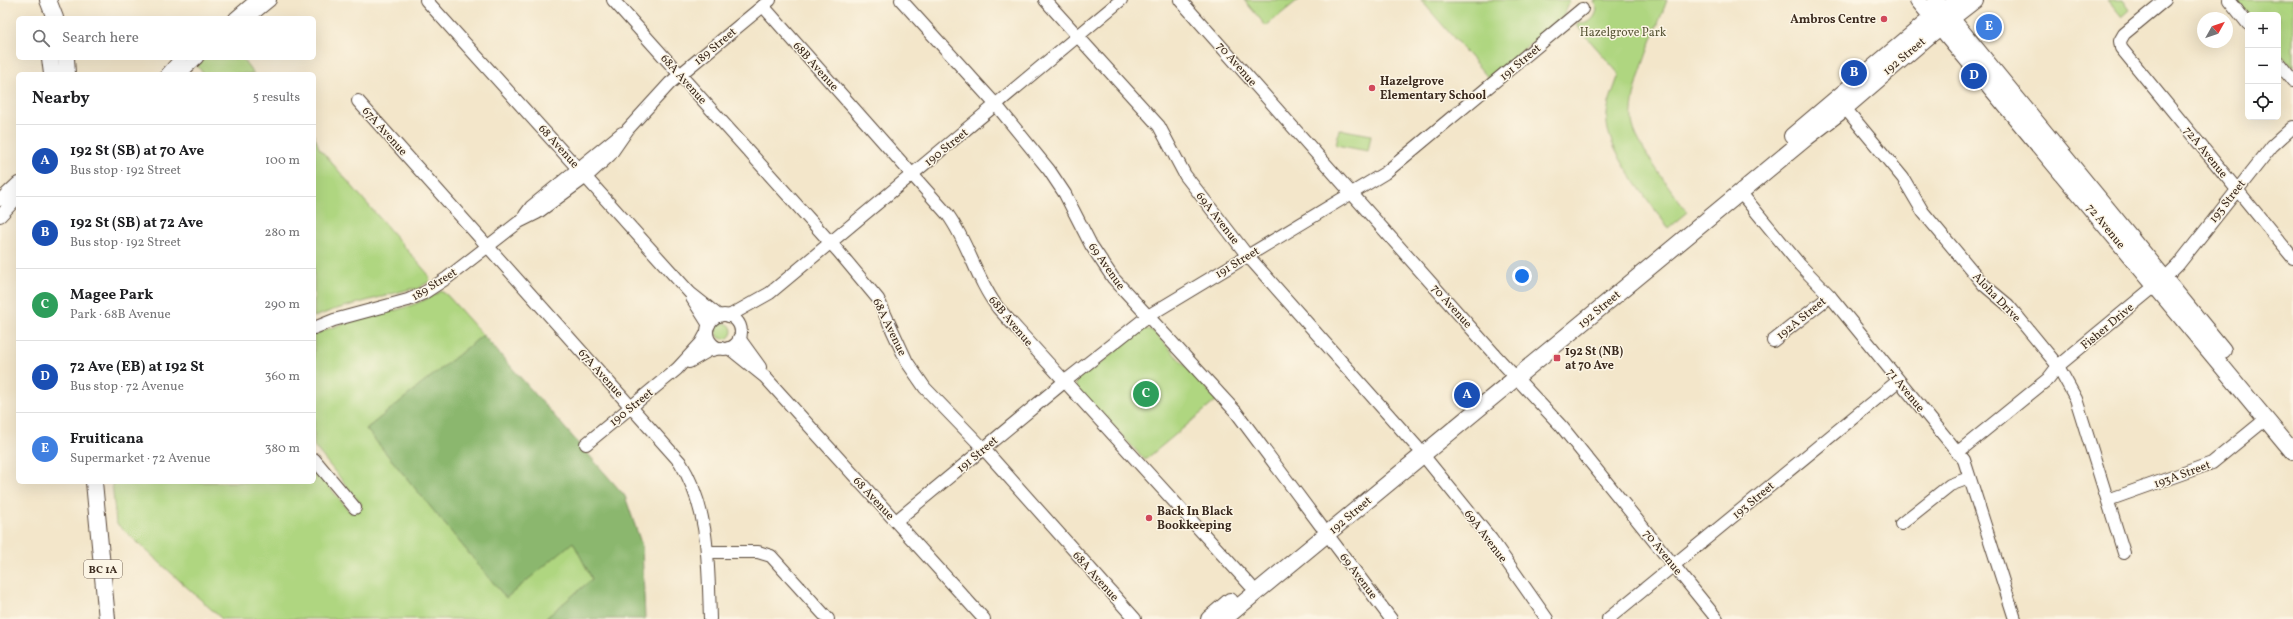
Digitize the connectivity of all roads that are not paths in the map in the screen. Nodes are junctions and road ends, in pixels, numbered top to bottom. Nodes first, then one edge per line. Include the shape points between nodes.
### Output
1 (44, 0) edge
2 (48, 0) edge
3 (256, 0) edge
4 (270, 0) edge
5 (426, 0) edge
6 (613, 0) edge
7 (901, 0) edge
8 (1045, 0) edge
9 (1121, 0) edge
10 (1180, 0) edge
11 (1918, 0) edge
12 (1975, 0) edge
13 (2165, 0) edge
14 (2229, 0) edge
15 (766, 3) edge
16 (1582, 9) dead end
17 (1944, 12) edge
18 (46, 16) edge
19 (54, 16) edge
20 (236, 16) edge
21 (250, 16) edge
22 (2245, 20) edge
23 (1078, 37) junction
24 (50, 60) edge
25 (66, 60) edge
26 (180, 60) edge
27 (195, 60) edge
28 (2281, 66) edge
29 (52, 72) edge
30 (67, 72) edge
31 (169, 72) edge
32 (182, 72) edge
33 (680, 75) junction
34 (2293, 81) edge
35 (358, 101) dead end
36 (997, 106) junction
37 (1845, 108) junction
38 (2293, 127) edge
39 (582, 173) junction
40 (913, 174) junction
41 (16, 185) edge
42 (2236, 189) junction
43 (1740, 192) junction
44 (1351, 194) junction
45 (16, 199) edge
46 (0, 200) edge
47 (0, 216) edge
48 (831, 243) junction
49 (488, 247) junction
50 (1247, 255) junction
51 (2293, 258) edge
52 (2160, 282) junction
53 (690, 293) junction
54 (770, 293) junction
55 (1830, 296) junction
56 (724, 316) junction
57 (1148, 316) junction
58 (316, 327) edge
59 (708, 329) junction
60 (740, 333) junction
61 (1773, 341) dead end
62 (725, 348) junction
63 (2058, 366) junction
64 (677, 369) junction
65 (1513, 374) junction
66 (765, 377) junction
67 (1898, 381) junction
68 (1064, 382) junction
69 (631, 407) junction
70 (2266, 419) junction
71 (2293, 435) edge
72 (586, 444) dead end
73 (983, 448) junction
74 (1420, 451) junction
75 (1957, 452) junction
76 (2293, 452) edge
77 (316, 461) edge
78 (1969, 478) junction
79 (94, 484) edge
80 (103, 484) edge
81 (2108, 500) junction
82 (354, 508) dead end
83 (98, 520) junction
84 (896, 521) junction
85 (1901, 524) dead end
86 (1324, 530) junction
87 (707, 552) junction
88 (2124, 553) dead end
89 (1674, 565) junction
90 (1249, 592) junction
91 (107, 619) edge
92 (710, 619) edge
93 (828, 619) edge
94 (984, 619) edge
95 (1135, 619) edge
96 (1208, 619) edge
97 (1224, 619) edge
98 (1391, 619) edge
99 (1547, 619) edge
100 (1608, 619) edge
101 (1717, 619) edge
102 (2015, 619) edge

1 - 18 main road
2 - 19 main road
3 - 20 street
4 - 21 street
5 - 39 street, 68 Avenue
6 - 33 street, 68A Avenue
7 - 36 street, 69 Avenue
8 - 23 street, 69A Avenue
9 - 23 street, 190 Street
10 - 44 street, 70 Avenue
11 - 17 main road, 72 Avenue
12 - 17 main road, 192 Street
13 - 42 street, 72A Avenue via 2124,34 2120,44
14 - 22 street
15 - 33 street, 189 Street
15 - 40 street, 68B Avenue
16 - 44 street, 191 Street via 1401,161
17 - 37 main road, 192 Street
17 - 52 main road, 72 Avenue
17 - 52 main road, 72 Avenue via 2078,193
17 - 65 main road, 192 Street
23 - 36 street, 190 Street
23 - 50 street, 69A Avenue via 1159,126 1185,175
24 - 29 main road
25 - 30 main road
26 - 31 street
27 - 32 street
28 - 34 street
33 - 39 street, 189 Street via 628,129 610,155
33 - 48 street, 68A Avenue
35 - 49 street, 67A Avenue
36 - 40 street, 190 Street
36 - 57 street, 69 Avenue via 1057,181 1091,245 1113,278
37 - 43 main road, 192 Street
37 - 63 street, Aloha Drive via 1904,178 1918,206 1984,285 2008,305
38 - 42 street, 193 Street via 2272,146
39 - 49 street, 189 Street via 531,207 519,222
39 - 53 street, 68 Avenue
40 - 48 street, 190 Street
40 - 68 street, 68B Avenue via 962,234 988,296
41 - 46 street
42 - 51 street, 72A Avenue
42 - 52 street, 193 Street via 2178,265
43 - 55 street, 71 Avenue via 1800,265
43 - 65 main road, 192 Street
44 - 50 street, 191 Street
44 - 65 street, 70 Avenue
45 - 47 street
48 - 54 street, 190 Street
48 - 73 street, 68A Avenue via 878,299 907,362 925,388
49 - 58 street, 189 Street via 420,295
49 - 69 street, 67A Avenue
50 - 57 street, 191 Street
50 - 74 street, 69A Avenue
52 - 63 street, Fisher Drive
52 - 70 main road, 72 Avenue
52 - 71 main road via 2214,348 2232,361
53 - 56 street, 68 Avenue
53 - 59 street, 68 Avenue
54 - 56 street, 190 Street
54 - 60 street, 190 Street
55 - 61 street, 192A Street
55 - 67 street, 71 Avenue
56 - 59 street via 712,320
56 - 60 street via 736,321
57 - 68 street, 191 Street
57 - 86 street, 69 Avenue via 1249,428
59 - 62 street via 710,341
59 - 64 street, 190 Street via 701,343
60 - 62 street
60 - 66 street, 68 Avenue
62 - 64 street, 190 Street via 708,351
62 - 66 street, 68 Avenue
63 - 75 street, Fisher Drive via 2048,379
63 - 81 street, Aloha Drive via 2076,399
64 - 69 street, 190 Street
65 - 74 main road, 192 Street
65 - 89 street, 70 Avenue via 1562,427
66 - 84 street, 68 Avenue
67 - 75 street, 71 Avenue
67 - 89 street, 193 Street
68 - 73 street, 191 Street
68 - 90 street, 68B Avenue via 1178,504
69 - 72 street, 190 Street
69 - 87 street, 67A Avenue via 671,450 690,479 703,516
70 - 76 main road, 72 Avenue
70 - 81 street, 193A Street via 2212,463
73 - 84 street, 191 Street
73 - 95 street, 68A Avenue
74 - 86 main road, 192 Street
74 - 86 main road, 192 Street via 1402,459
74 - 99 street, 69A Avenue via 1491,539
75 - 78 street, 71 Avenue via 1964,460
77 - 82 street
78 - 85 street via 1950,485
78 - 102 street, 71 Avenue
79 - 83 main road, BC 1A
80 - 83 main road
81 - 88 street, Aloha Drive
83 - 91 main road, BC 1A
84 - 94 street, 68 Avenue
86 - 90 main road, 192 Street
86 - 98 street, 69 Avenue
87 - 92 street, 67A Avenue
87 - 93 street via 758,552 771,556
89 - 100 street, 193 Street
89 - 101 street, 70 Avenue
90 - 96 main road, 192 Street
90 - 97 main road, 192 Street

